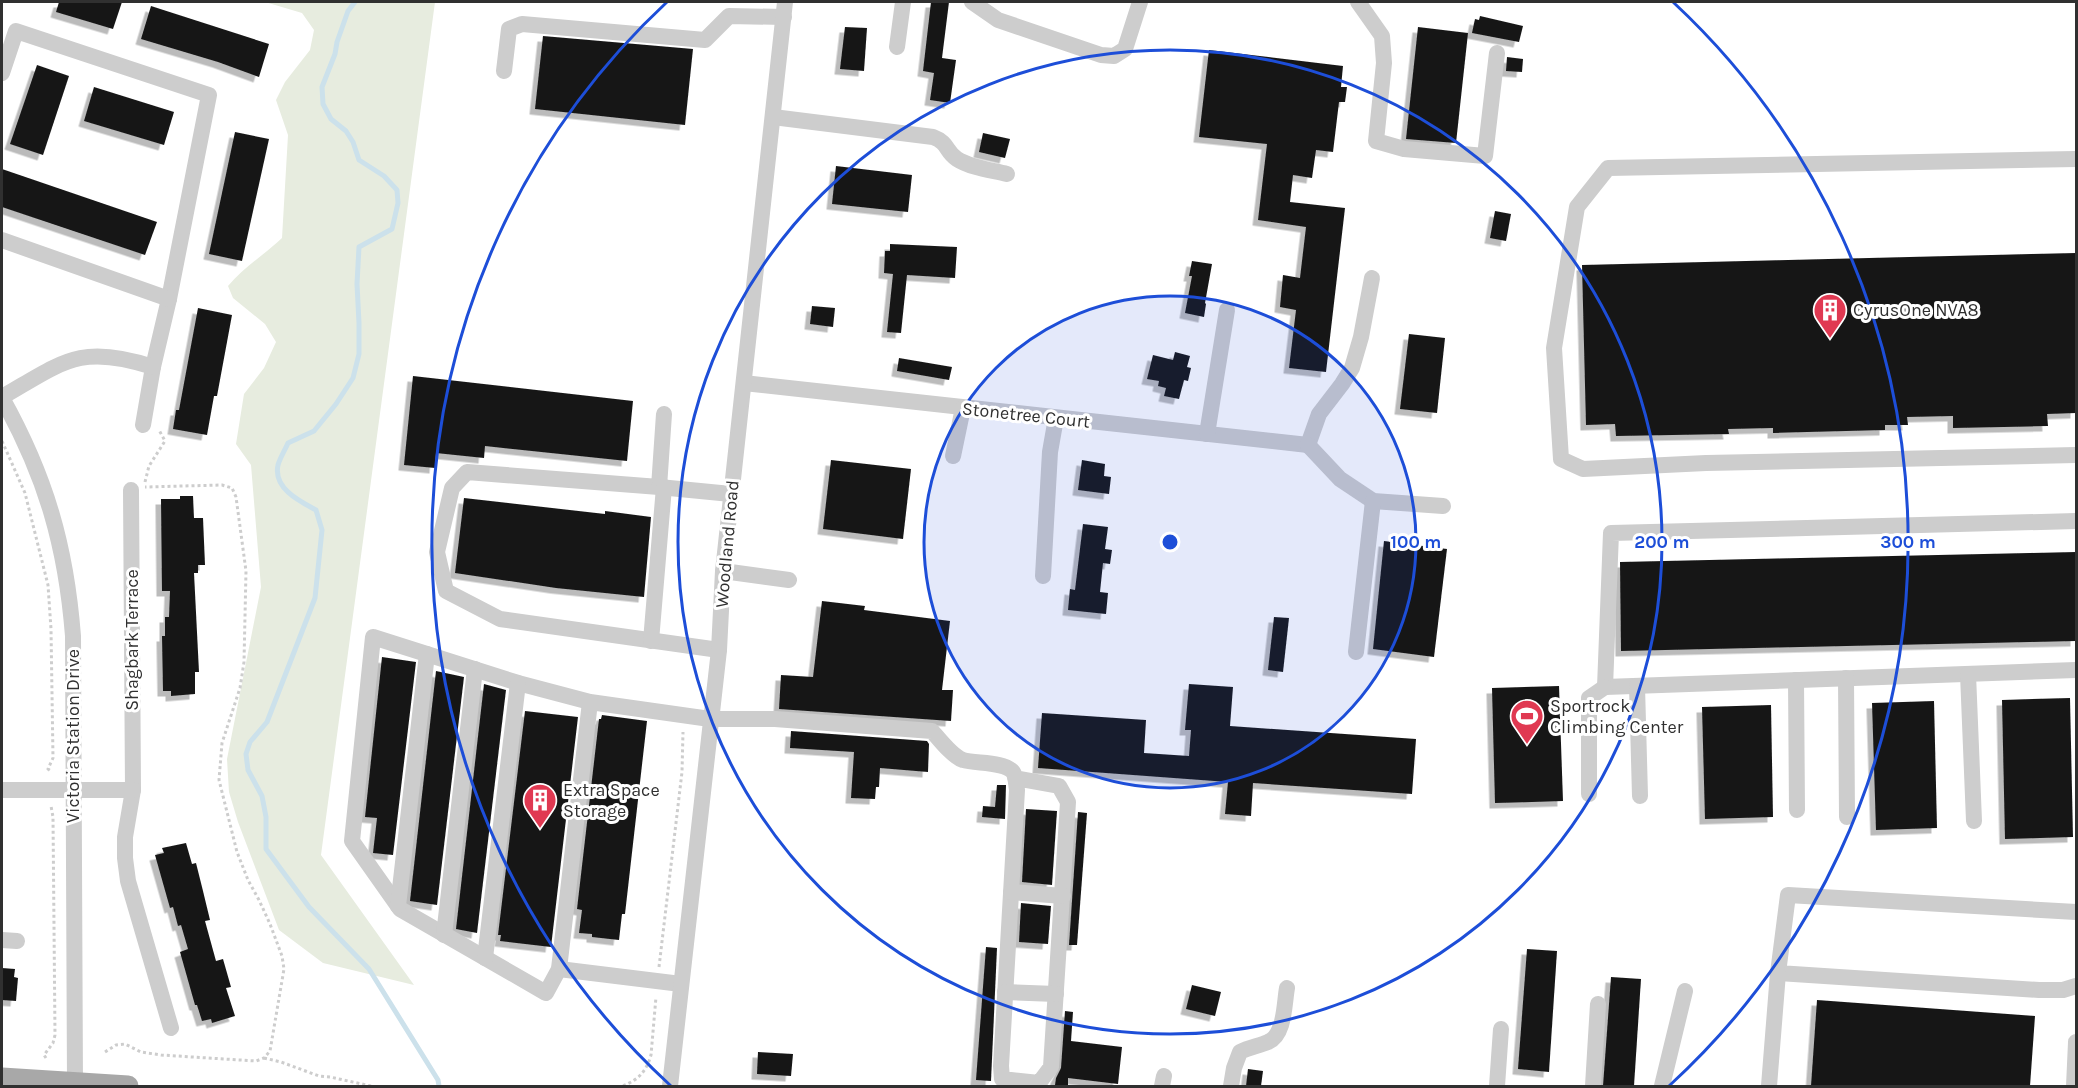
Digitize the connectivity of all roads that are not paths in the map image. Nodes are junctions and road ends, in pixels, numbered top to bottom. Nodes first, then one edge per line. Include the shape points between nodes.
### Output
1 (903, 2) edge
2 (972, 2) edge
3 (1140, 2) edge
4 (1358, 2) edge
5 (784, 9) edge
6 (897, 47) dead end
7 (1497, 53) dead end
8 (504, 71) dead end
9 (2, 73) edge
10 (773, 117) junction
11 (2076, 159) edge
12 (1007, 174) dead end
13 (2, 240) edge
14 (1372, 278) dead end
15 (169, 299) junction
16 (1227, 310) dead end
17 (153, 367) junction
18 (744, 383) junction
19 (2, 398) edge
20 (963, 408) junction
21 (664, 414) dead end
22 (1056, 418) junction
23 (143, 422) road end
24 (1207, 434) junction
25 (1308, 445) junction
26 (2076, 455) edge
27 (953, 456) dead end
28 (662, 487) junction
29 (130, 490) dead end
30 (731, 494) junction
31 (1373, 501) junction
32 (1443, 506) dead end
33 (2076, 521) edge
34 (723, 571) junction
35 (1043, 576) dead end
36 (789, 580) dead end
37 (651, 641) junction
38 (720, 650) junction
39 (1356, 652) dead end
40 (427, 654) junction
41 (475, 669) junction
42 (2076, 670) edge
43 (1968, 674) junction
44 (1846, 678) junction
45 (1796, 680) junction
46 (518, 683) junction
47 (1637, 686) junction
48 (1605, 687) junction
49 (590, 702) junction
50 (710, 719) junction
51 (1015, 778) junction
52 (2, 790) edge
53 (133, 790) junction
54 (74, 791) junction
55 (1589, 794) dead end
56 (1640, 796) dead end
57 (1797, 810) dead end
58 (1847, 817) dead end
59 (1974, 821) dead end
60 (1011, 892) junction
61 (1063, 896) junction
62 (398, 906) junction
63 (2076, 912) edge
64 (444, 935) junction
65 (485, 958) junction
66 (559, 969) junction
67 (1778, 973) junction
68 (681, 984) junction
69 (2076, 986) edge
70 (1287, 988) dead end
71 (1005, 992) junction
72 (1685, 992) dead end
73 (1056, 994) junction
74 (1598, 1004) dead end
75 (171, 1028) dead end
76 (1501, 1029) dead end
77 (2076, 1042) edge
78 (2, 1078) edge
79 (1015, 1083) edge
80 (75, 1085) edge
81 (128, 1086) edge
82 (670, 1086) edge
83 (1231, 1086) edge
84 (1497, 1086) edge
85 (1593, 1086) edge
86 (1662, 1086) edge
87 (1769, 1086) edge
88 (2074, 1086) edge

1 - 6 street
2 - 3 street via 998,20 1114,56 1125,49
4 - 7 street via 1382,36 1384,63 1376,141 1404,149 1485,156
5 - 8 street via 729,16 705,40 522,24 509,29
5 - 10 street, Woodland Road
9 - 15 street via 16,31 209,95
10 - 12 street via 933,137 942,140 950,154 966,164
10 - 18 street, Woodland Road
11 - 26 street via 1608,168 1577,207 1554,348 1561,459 1583,468
13 - 15 street
14 - 25 street via 1352,368 1319,414
15 - 17 street
16 - 24 street
17 - 19 street via 106,356 78,357 60,363
17 - 23 street
18 - 20 street, Stonetree Court
18 - 30 street, Woodland Road
19 - 54 street, Victoria Station Drive via 39,472 62,548 73,636
20 - 22 street, Stonetree Court
20 - 27 street
21 - 28 street
22 - 24 street, Stonetree Court
22 - 35 street via 1050,452
24 - 25 street, Stonetree Court
25 - 31 street via 1340,479
28 - 30 street
28 - 37 street
28 - 37 street via 467,472 452,488 436,552 446,591 500,619
29 - 53 street, Shagbark Terrace
30 - 34 street, Woodland Road
31 - 32 street
31 - 39 street
33 - 48 street via 1611,533
34 - 36 street
34 - 38 street, Woodland Road
37 - 38 street
38 - 50 street, Woodland Road
40 - 41 street
40 - 62 street
40 - 62 street via 373,637 352,841
41 - 46 street
41 - 64 street
42 - 43 street
43 - 44 street
43 - 59 street
44 - 45 street
44 - 58 street
45 - 47 street
45 - 57 street
46 - 49 street
46 - 65 street
47 - 48 street
47 - 56 street
48 - 55 street via 1589,698
49 - 50 street
49 - 66 street
50 - 51 street via 775,719 932,731 961,760 992,764 1010,770
50 - 68 street, Woodland Road
51 - 60 street
51 - 61 street via 1059,786 1068,802
52 - 54 street
53 - 54 street
53 - 75 street, Shagbark Terrace via 125,837 126,869
54 - 80 street, Victoria Station Drive
60 - 61 street
60 - 71 street
61 - 73 street
62 - 64 street
63 - 67 street via 1788,895
64 - 65 street
65 - 66 street via 546,993
66 - 68 street
67 - 69 street via 2039,990
67 - 87 street
68 - 82 street, Woodland Road
70 - 83 street via 1279,1032 1270,1041 1240,1052
71 - 73 street
71 - 79 street via 1002,1079
72 - 86 street
73 - 79 street via 1051,1067 1039,1083
74 - 85 street
76 - 84 street
77 - 88 street
78 - 80 main road
80 - 81 main road

